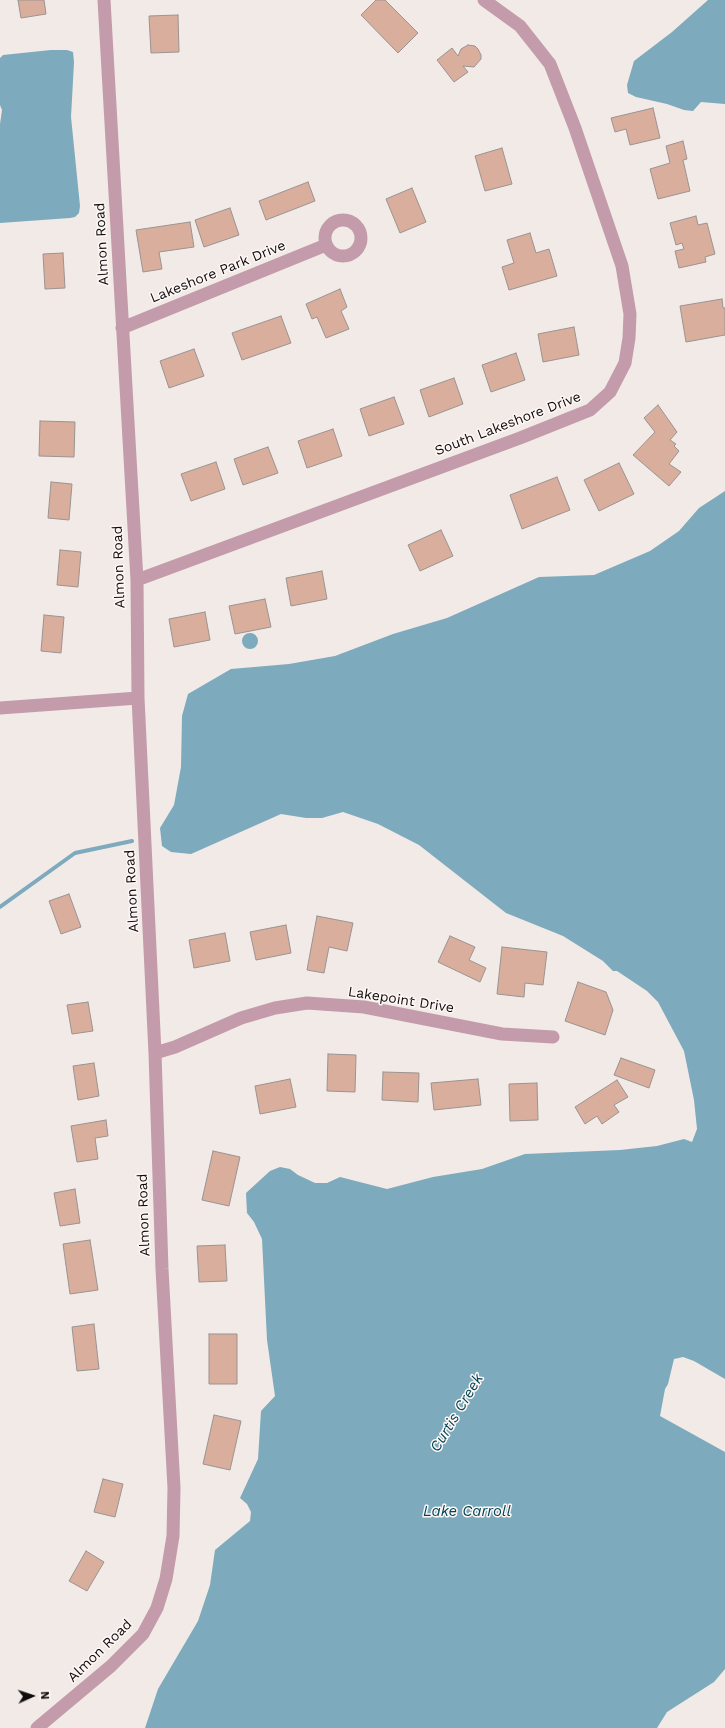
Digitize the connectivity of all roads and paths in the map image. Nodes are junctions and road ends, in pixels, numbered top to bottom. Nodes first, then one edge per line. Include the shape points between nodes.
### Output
1 (104, 0) edge
2 (484, 0) edge
3 (326, 245) dead end
4 (122, 328) junction
5 (136, 580) junction
6 (138, 698) junction
7 (0, 708) edge
8 (553, 1037) dead end
9 (155, 1053) junction
10 (37, 1728) edge

1 - 4 street, Almon Road
2 - 5 street, South Lakeshore Drive via 520,26 550,64 575,128 622,266 630,314 629,338 625,363 610,392 590,410 520,438
3 - 4 street, Lakeshore Park Drive
4 - 5 street, Almon Road
5 - 6 street, Almon Road
6 - 7 street
6 - 9 street, Almon Road
8 - 9 street, Lakepoint Drive via 502,1034 364,1007 307,1003 275,1008 241,1018
9 - 10 street, Almon Road via 162,1270 174,1488 173,1536 166,1579 157,1608 143,1634 111,1666

